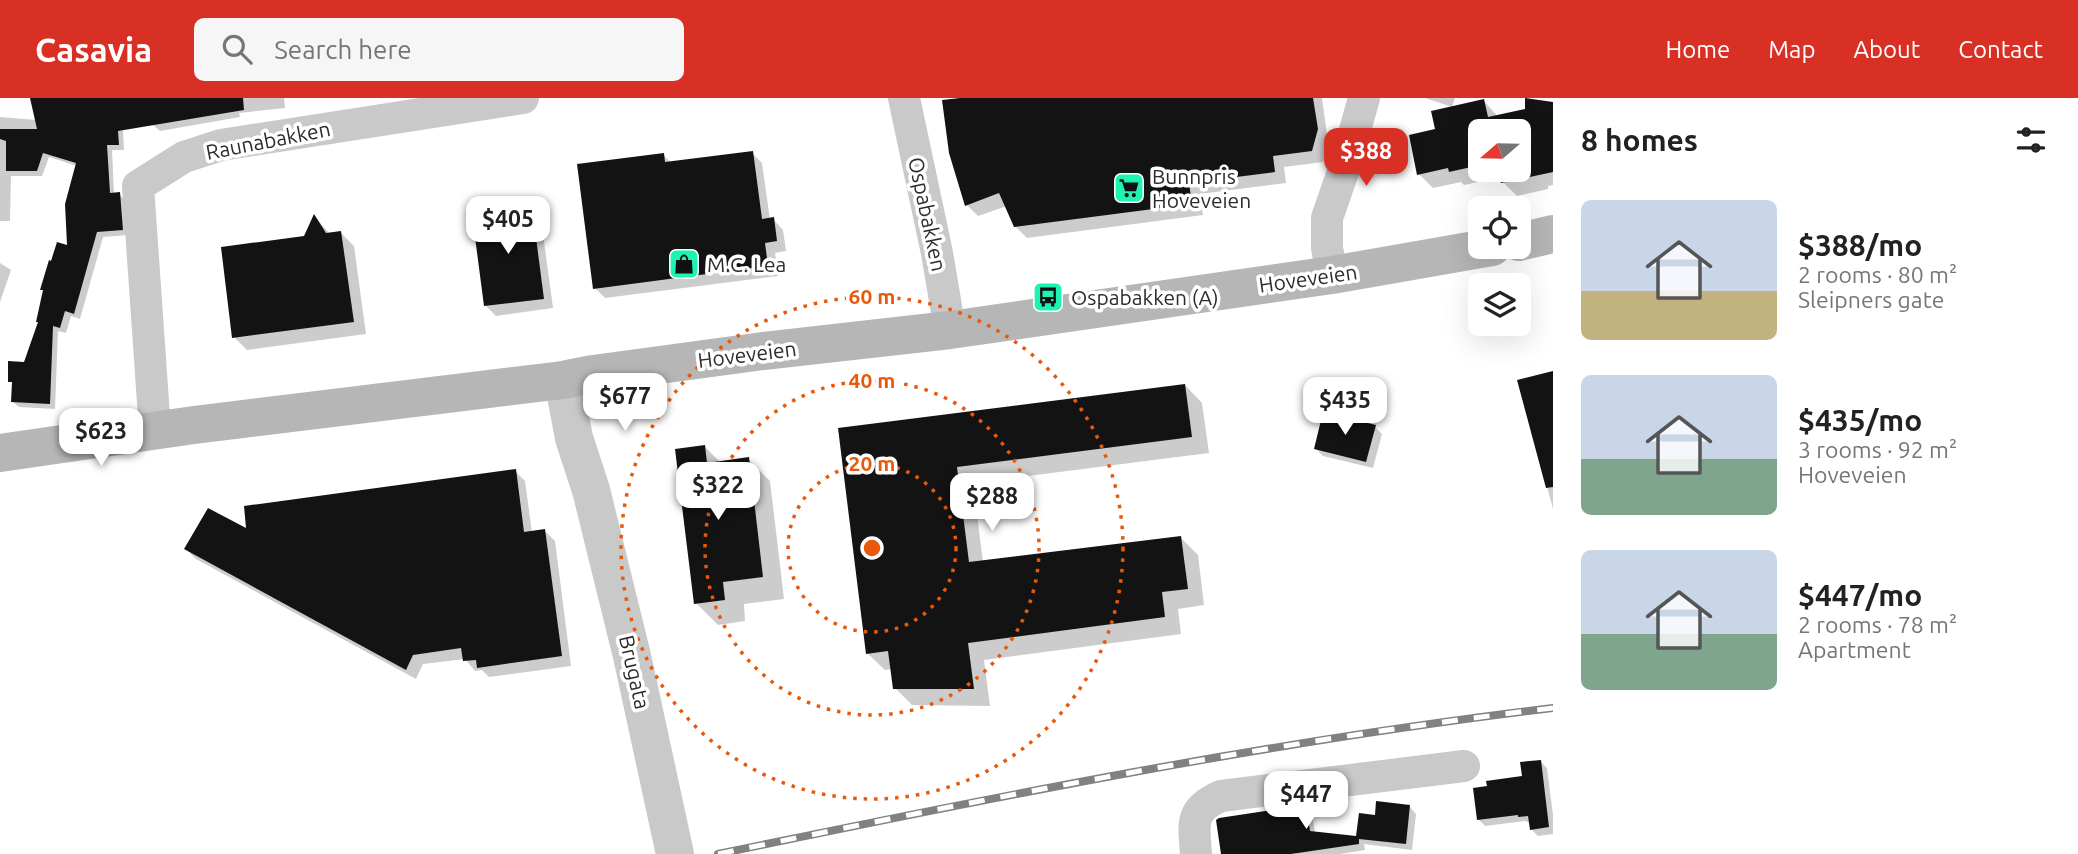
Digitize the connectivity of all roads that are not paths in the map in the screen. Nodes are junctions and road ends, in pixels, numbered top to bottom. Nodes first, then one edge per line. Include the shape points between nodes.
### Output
1 (523, 98) edge
2 (904, 98) edge
3 (1364, 98) edge
4 (1553, 234) edge
5 (1531, 239) edge
6 (1468, 251) edge
7 (1332, 275) junction
8 (950, 330) junction
9 (578, 377) junction
10 (155, 431) junction
11 (0, 453) edge
12 (1464, 766) dead end
13 (676, 854) edge
14 (1196, 854) edge

1 - 10 street, Raunabakken via 221,145 184,158 138,186
2 - 8 street, Ospabakken
3 - 7 street via 1327,218
4 - 5 main road
6 - 7 main road, Hoveveien
7 - 8 main road, Hoveveien
8 - 9 main road, Hoveveien
9 - 10 main road, Hoveveien
9 - 13 street, Brugata via 575,438 632,656
10 - 11 main road, Hoveveien
12 - 14 street via 1221,796 1197,813

